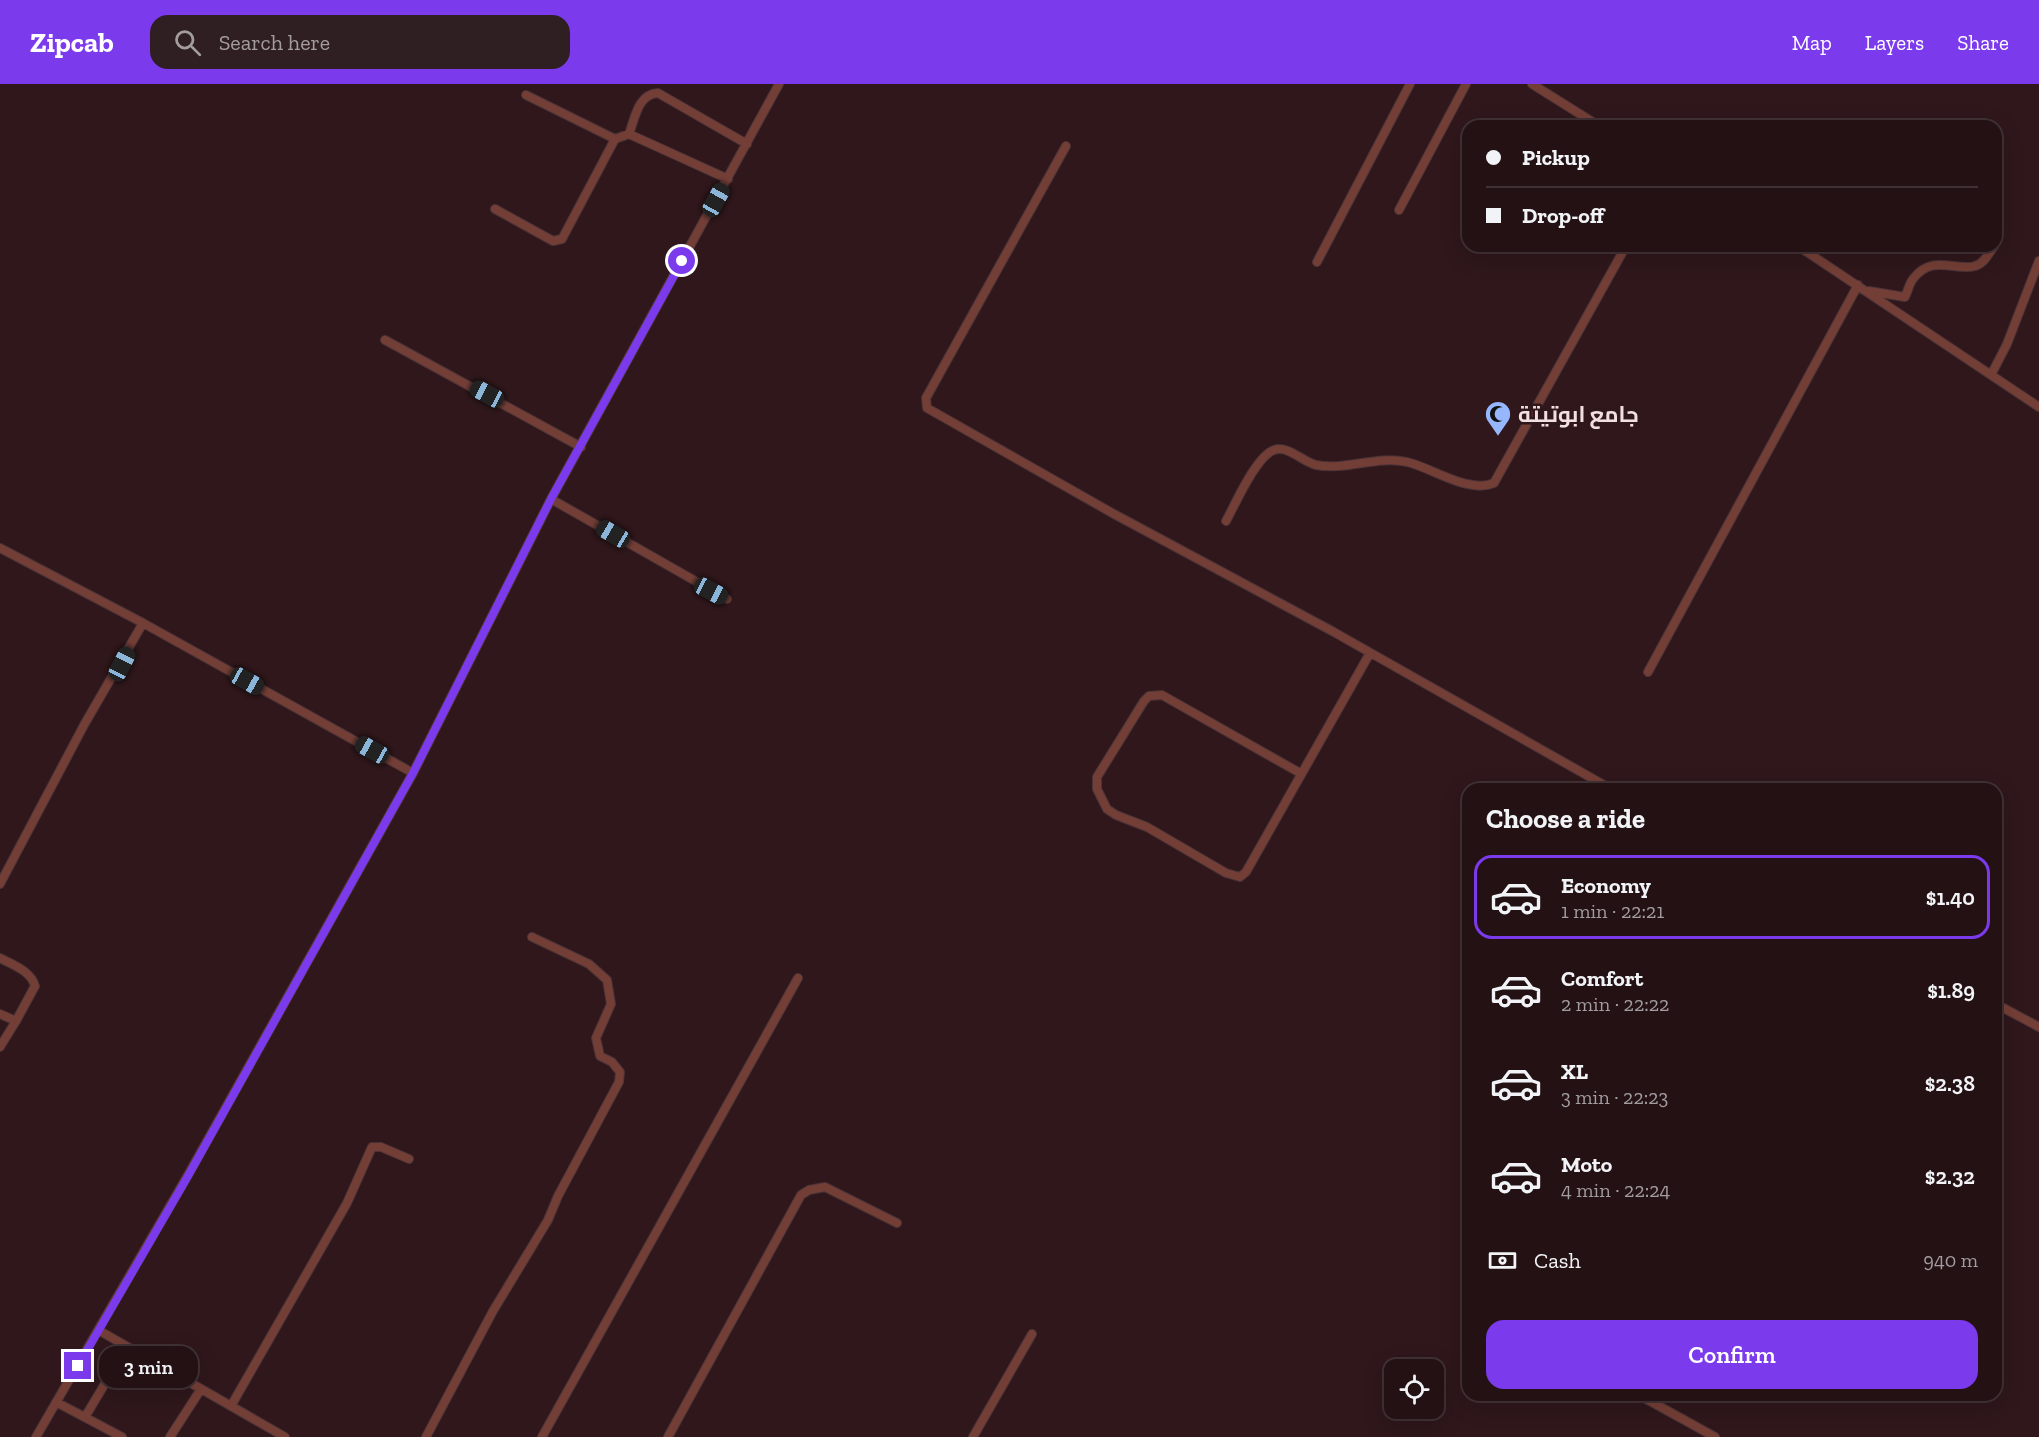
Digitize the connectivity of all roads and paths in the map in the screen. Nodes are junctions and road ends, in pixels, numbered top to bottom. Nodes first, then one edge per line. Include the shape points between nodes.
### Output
1 (779, 84) edge
2 (1410, 84) edge
3 (1466, 84) edge
4 (1532, 84) edge
5 (526, 95) dead end
6 (1589, 120) edge
7 (629, 134) junction
8 (615, 139) junction
9 (747, 144) junction
10 (1066, 146) dead end
11 (728, 179) junction
12 (495, 209) dead end
13 (1400, 210) dead end
14 (1623, 252) edge
15 (1807, 252) edge
16 (1989, 252) edge
17 (2039, 261) edge
18 (1317, 262) dead end
19 (1858, 285) junction
20 (1868, 291) junction
21 (385, 340) dead end
22 (1991, 375) junction
23 (2039, 407) edge
24 (580, 447) junction
25 (551, 499) junction
26 (1226, 521) dead end
27 (0, 548) edge
28 (727, 599) dead end
29 (143, 623) junction
30 (1370, 653) junction
31 (1648, 672) dead end
32 (413, 773) junction
33 (1300, 773) junction
34 (1600, 783) edge
35 (0, 884) edge
36 (532, 937) dead end
37 (0, 958) edge
38 (798, 978) dead end
39 (2002, 1007) edge
40 (0, 1014) edge
41 (16, 1021) junction
42 (2039, 1027) edge
43 (0, 1047) edge
44 (409, 1159) dead end
45 (897, 1223) dead end
46 (99, 1331) junction
47 (1032, 1334) dead end
48 (127, 1347) junction
49 (201, 1389) junction
50 (1650, 1401) edge
51 (56, 1402) junction
52 (231, 1406) junction
53 (85, 1417) junction
54 (36, 1437) edge
55 (122, 1437) edge
56 (170, 1437) edge
57 (285, 1437) edge
58 (426, 1437) edge
59 (542, 1437) edge
60 (668, 1437) edge
61 (973, 1437) edge
62 (1715, 1437) edge

1 - 9 street
2 - 18 street
3 - 13 street
4 - 6 street
5 - 8 street
7 - 8 street
7 - 9 street via 642,100 658,93
7 - 11 street
8 - 12 street via 562,239 553,241
9 - 11 street
10 - 30 street via 926,398 927,408
11 - 24 street
14 - 26 street via 1494,483 1478,487 1404,461 1333,466 1275,450 1260,461
15 - 19 street
16 - 20 street via 1972,267 1939,264 1923,271 1913,280 1905,297
17 - 22 street
19 - 20 street
19 - 31 street
20 - 22 street
21 - 24 street
22 - 23 street
24 - 25 street
25 - 28 street
25 - 32 street
27 - 29 street
29 - 32 street
29 - 35 street
30 - 33 street
30 - 34 street
32 - 46 street
33 - 33 street via 1240,877 1226,873 1147,827 1116,815 1107,809 1097,789 1097,777 1117,744 1144,701 1156,694
36 - 58 street via 589,964 607,980 611,1004 596,1038 600,1056 620,1072 619,1082 548,1220 493,1311
37 - 41 street via 28,974 35,986
38 - 59 street
39 - 42 street
40 - 41 street
41 - 43 street
44 - 52 street via 372,1147 347,1203
45 - 60 street via 825,1187 801,1195
46 - 48 street
46 - 51 street
47 - 61 street
48 - 49 street
48 - 53 street
49 - 52 street
49 - 56 street
50 - 62 street
51 - 53 street
51 - 54 street
52 - 57 street
53 - 55 street

